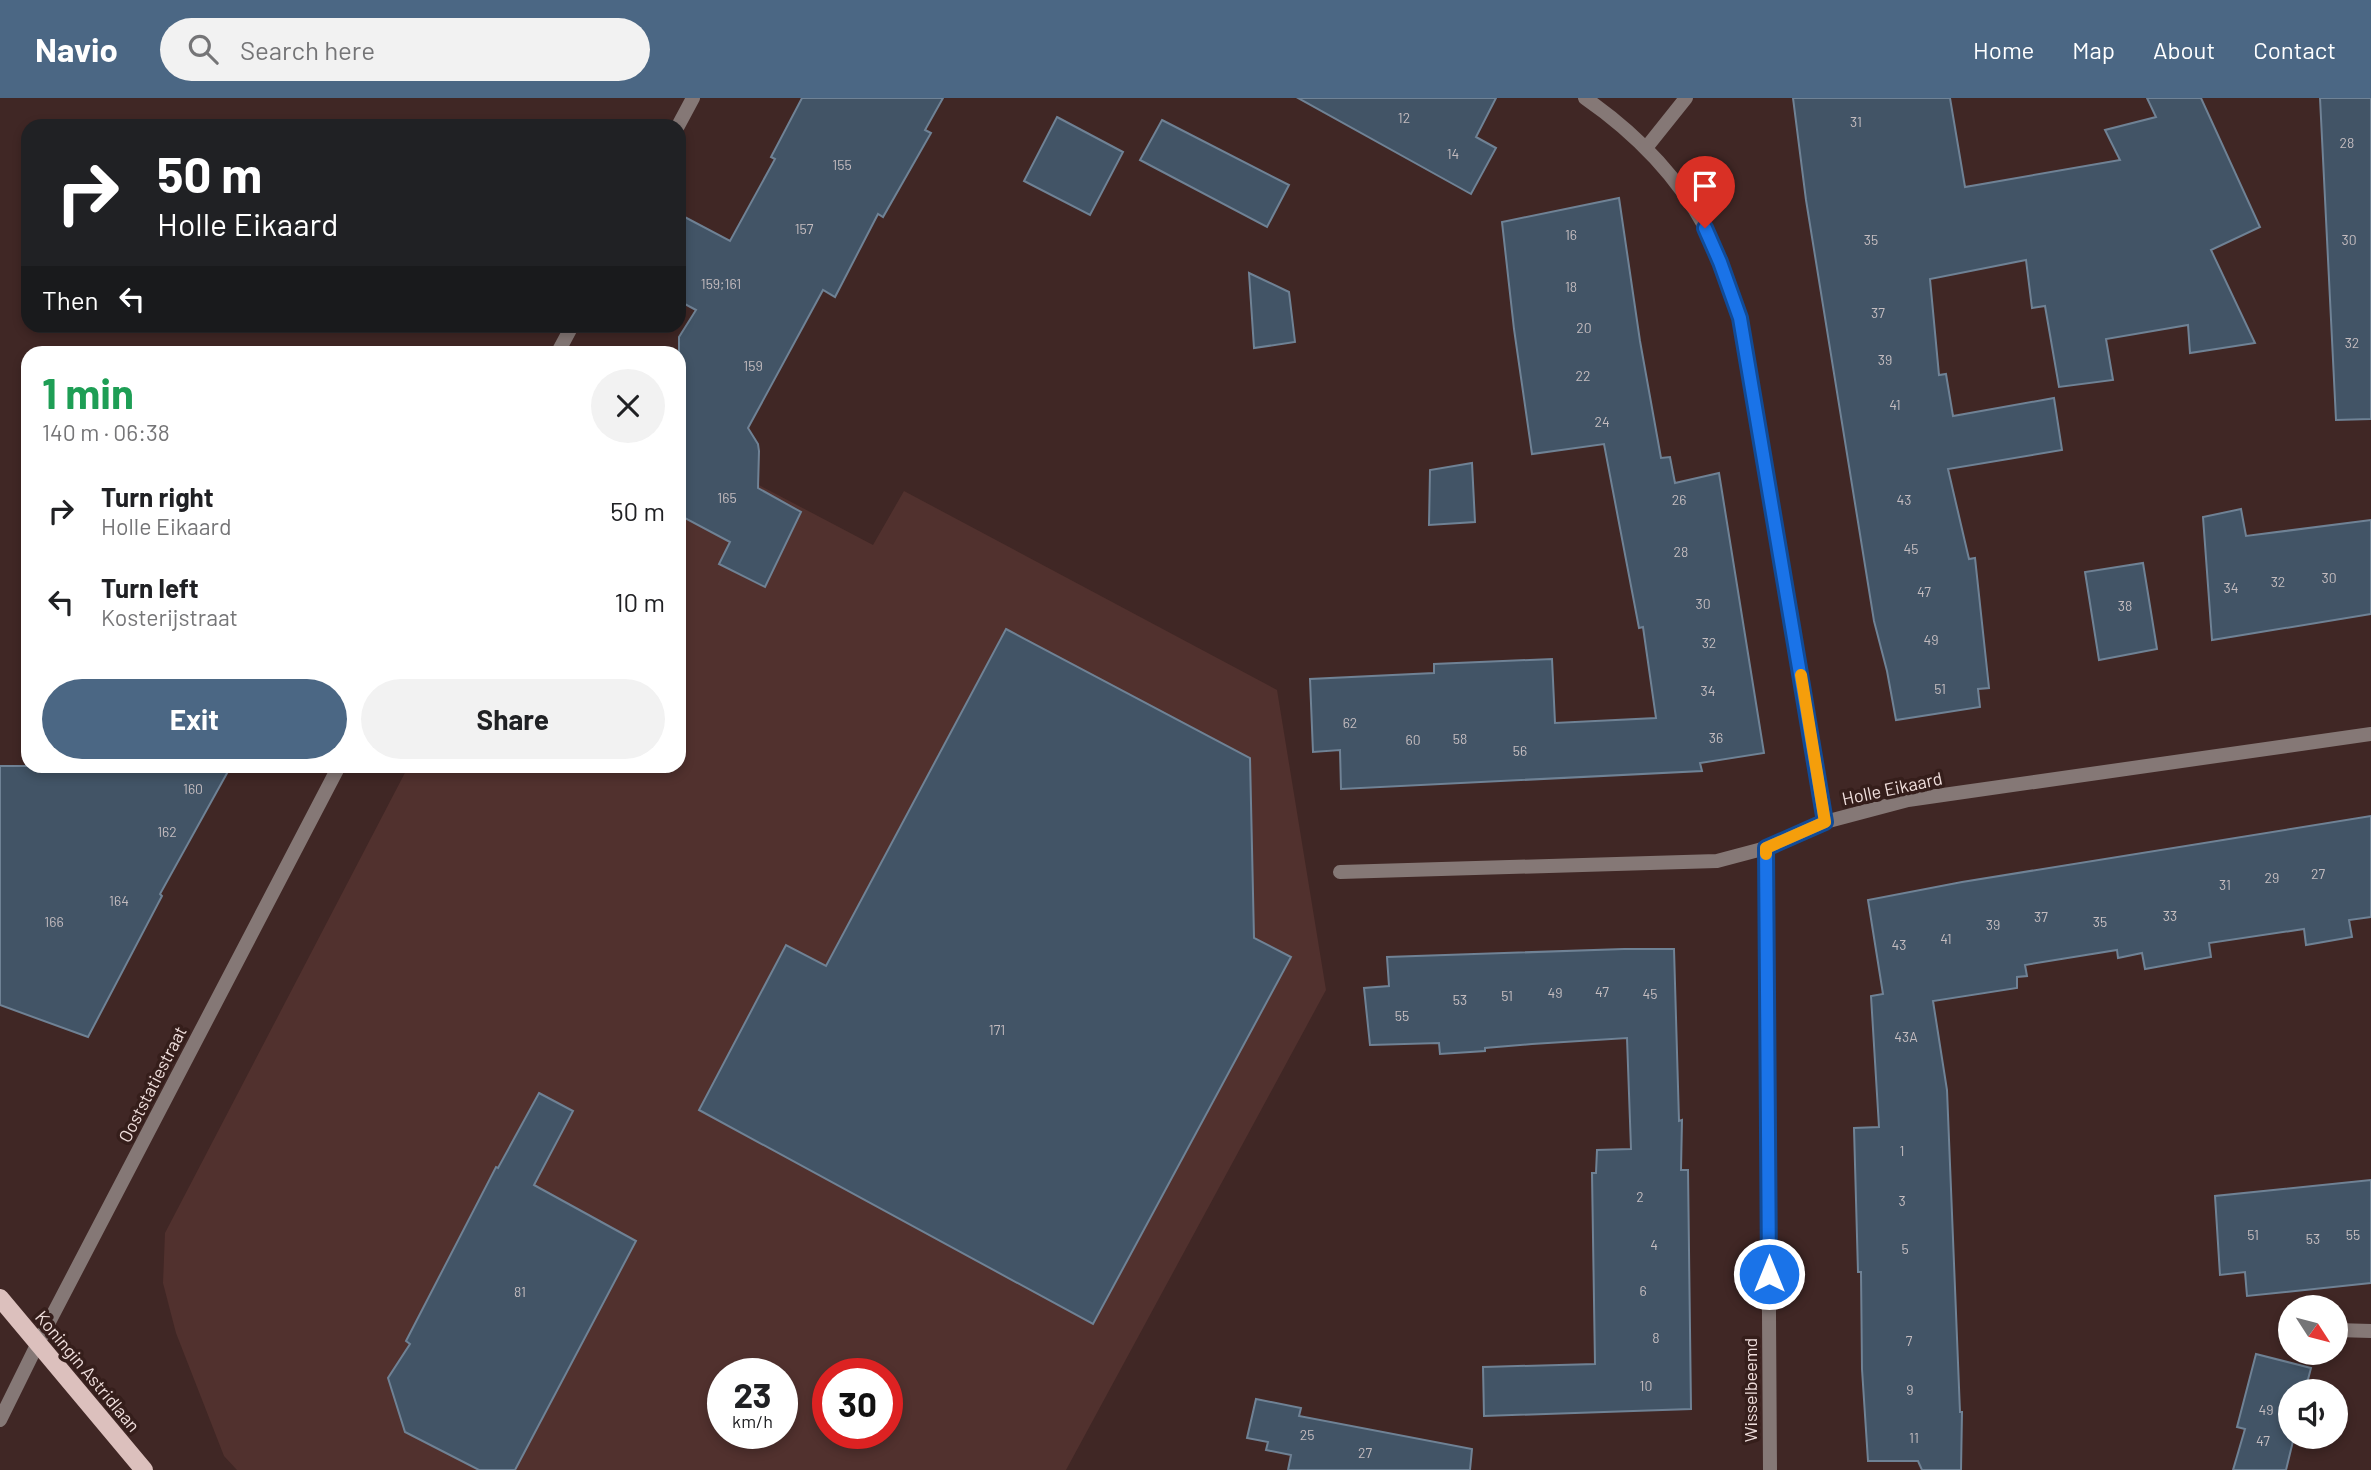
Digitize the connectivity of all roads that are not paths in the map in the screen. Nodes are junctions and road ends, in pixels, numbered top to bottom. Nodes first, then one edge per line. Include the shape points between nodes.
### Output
1 (693, 98) edge
2 (1584, 98) edge
3 (1686, 98) edge
4 (682, 119) edge
5 (1646, 148) junction
6 (2371, 734) edge
7 (335, 773) edge
8 (1825, 822) junction
9 (1766, 848) junction
10 (1340, 872) dead end
11 (0, 1298) edge
12 (2348, 1330) edge
13 (2371, 1331) edge
14 (37, 1345) junction
15 (0, 1420) edge
16 (144, 1470) edge
17 (1770, 1470) edge

1 - 4 street
2 - 5 street
3 - 5 street
5 - 8 street via 1684,192 1705,228 1740,318
6 - 8 street, Holle Eikaard via 1908,800
7 - 14 street, Ooststatiestraat
8 - 9 street, Holle Eikaard
9 - 10 street, Holle Eikaard via 1717,861
9 - 17 street, Wisselbeemd
11 - 14 main road, Koningin Astridlaan
12 - 13 street
14 - 15 street, Ooststatiestraat
14 - 16 main road, Koningin Astridlaan

